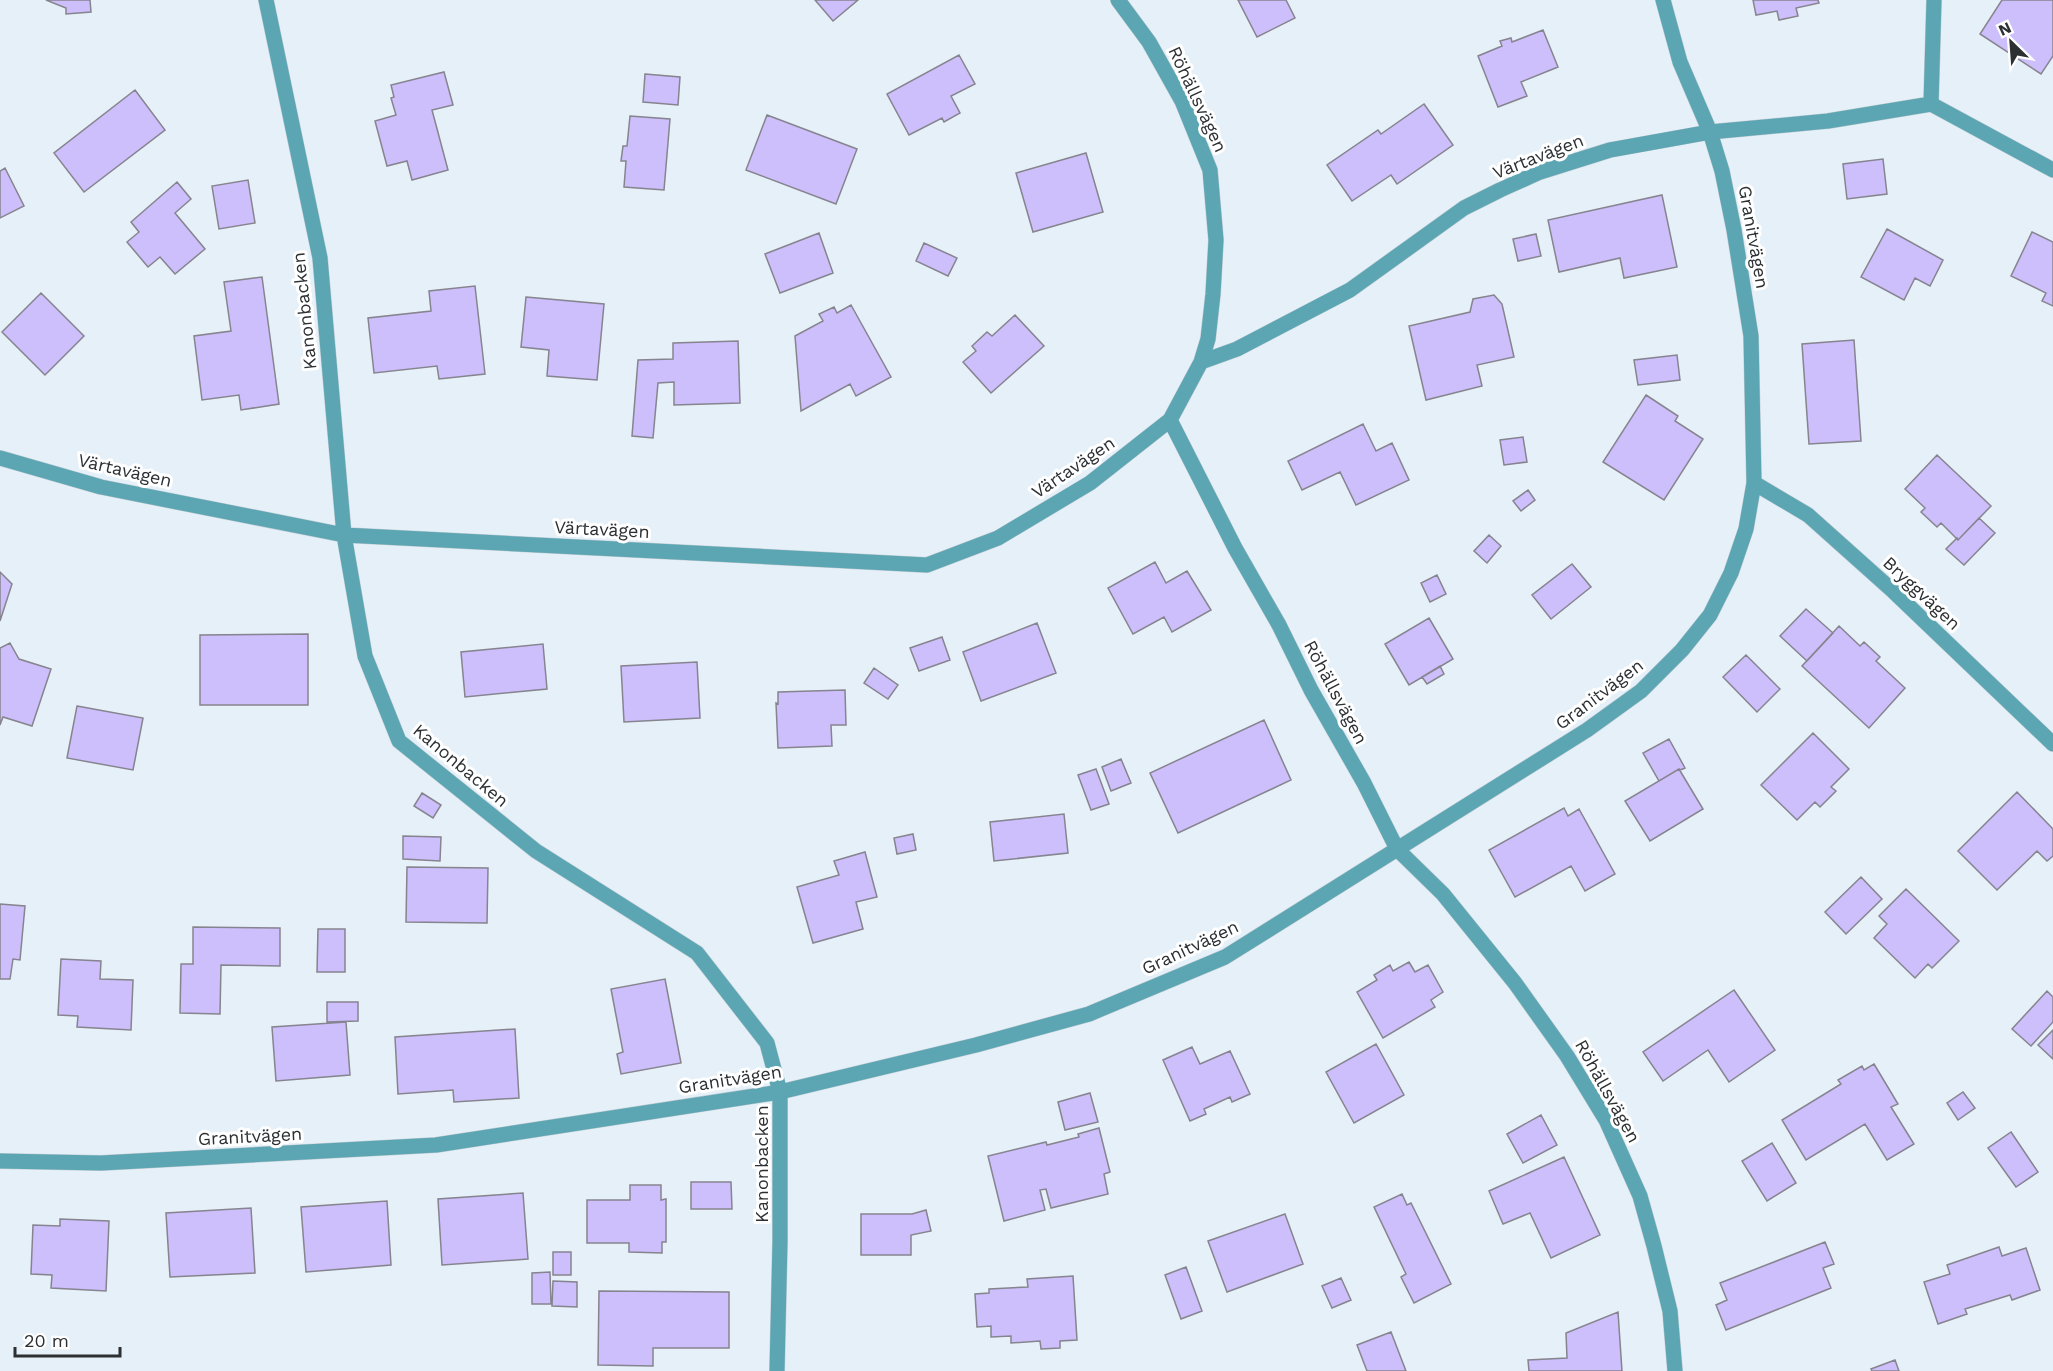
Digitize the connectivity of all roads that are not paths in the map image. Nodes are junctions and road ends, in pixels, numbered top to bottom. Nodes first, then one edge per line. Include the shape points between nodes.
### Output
1 (266, 0) edge
2 (1118, 0) edge
3 (1663, 0) edge
4 (1934, 0) edge
5 (1931, 104) junction
6 (1710, 132) junction
7 (2053, 170) edge
8 (1201, 362) junction
9 (1170, 420) junction
10 (0, 458) edge
11 (1754, 483) junction
12 (344, 535) junction
13 (2053, 744) edge
14 (1397, 849) junction
15 (780, 1092) junction
16 (0, 1161) edge
17 (777, 1371) edge
18 (1675, 1371) edge

1 - 12 street, Kanonbacken via 320,258
2 - 8 street, Röhällsvägen via 1149,42 1182,101 1210,170 1216,240 1208,339
3 - 6 street, Granitvägen via 1680,62
4 - 5 street
5 - 6 street, Värtavägen
5 - 7 street
6 - 8 street, Värtavägen via 1610,150 1540,172 1500,190 1464,208 1350,290 1237,349
6 - 11 street, Granitvägen via 1732,220 1751,336
8 - 9 street, Röhällsvägen
9 - 12 street, Värtavägen via 1090,483 998,538 927,565
9 - 14 street, Röhällsvägen
10 - 12 street, Värtavägen via 101,487
11 - 13 street, Bryggvägen via 1808,515
11 - 14 street, Granitvägen via 1746,529 1731,573 1710,615 1682,650 1641,691 1587,730
12 - 15 street, Kanonbacken via 365,656 399,741 536,851 697,953 767,1043
14 - 15 street, Granitvägen via 1225,957 1089,1014
14 - 18 street, Röhällsvägen via 1443,894 1515,983 1606,1120 1640,1196 1654,1246 1670,1311
15 - 16 street, Granitvägen via 436,1145 101,1163
15 - 17 street, Kanonbacken

